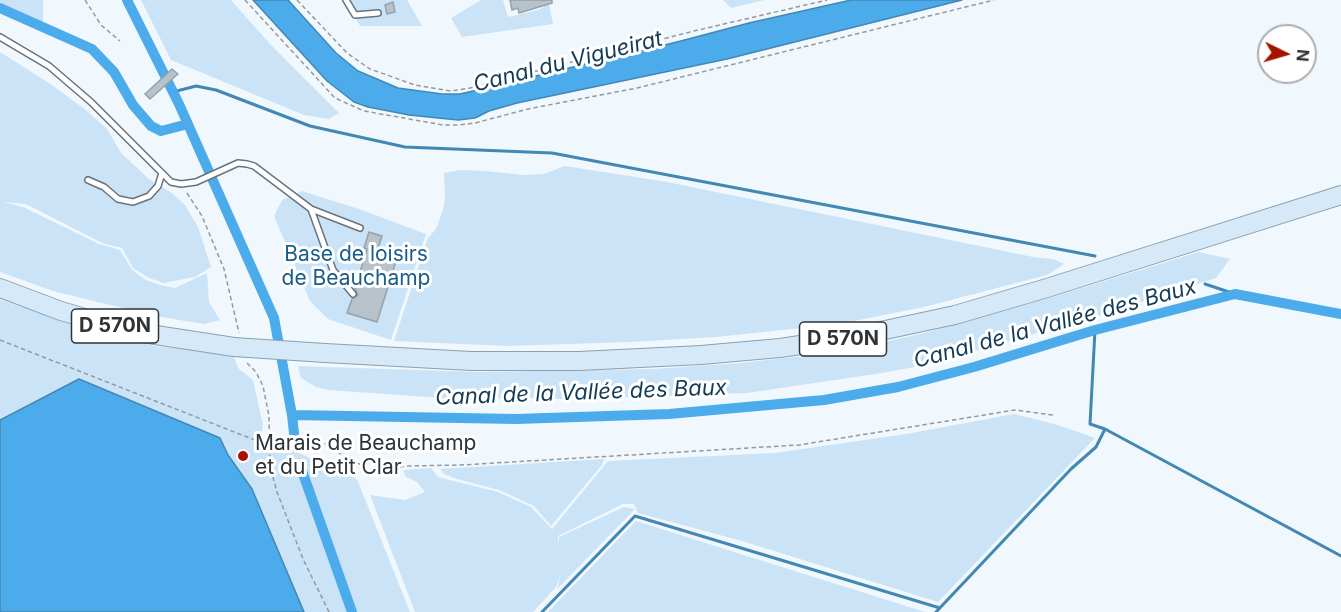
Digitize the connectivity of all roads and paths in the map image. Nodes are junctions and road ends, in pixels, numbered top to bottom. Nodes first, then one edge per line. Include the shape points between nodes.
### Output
1 (85, 0) edge
2 (245, 0) edge
3 (297, 0) edge
4 (346, 0) edge
5 (827, 0) edge
6 (994, 0) edge
7 (378, 13) dead end
8 (0, 38) edge
9 (120, 41) dead end
10 (162, 173) junction
11 (88, 180) dead end
12 (182, 184) junction
13 (1341, 195) edge
14 (311, 209) junction
15 (360, 228) dead end
16 (0, 288) edge
17 (353, 294) dead end
18 (0, 340) edge
19 (239, 347) junction
20 (1053, 415) dead end
21 (270, 446) junction
22 (329, 612) edge

1 - 9 path via 101,25
2 - 6 path via 335,98 364,111 443,125 638,88
3 - 5 path via 347,54 370,69 415,85 451,91
4 - 7 lane via 355,15
8 - 10 lane via 48,66 91,102
10 - 11 lane via 149,196 133,202 118,199
10 - 12 lane via 171,182
12 - 14 lane via 196,182 238,163 254,166
12 - 19 path via 202,216 224,269
13 - 19 main road, D 570N, bridge via 955,315 780,348 590,360 471,361
14 - 15 lane
14 - 17 lane via 333,270
16 - 19 main road, D 570N via 105,324
18 - 21 path
19 - 21 path via 263,386
20 - 21 path via 1015,410 799,445 406,466 375,471 326,444
21 - 22 path via 270,466 283,510

